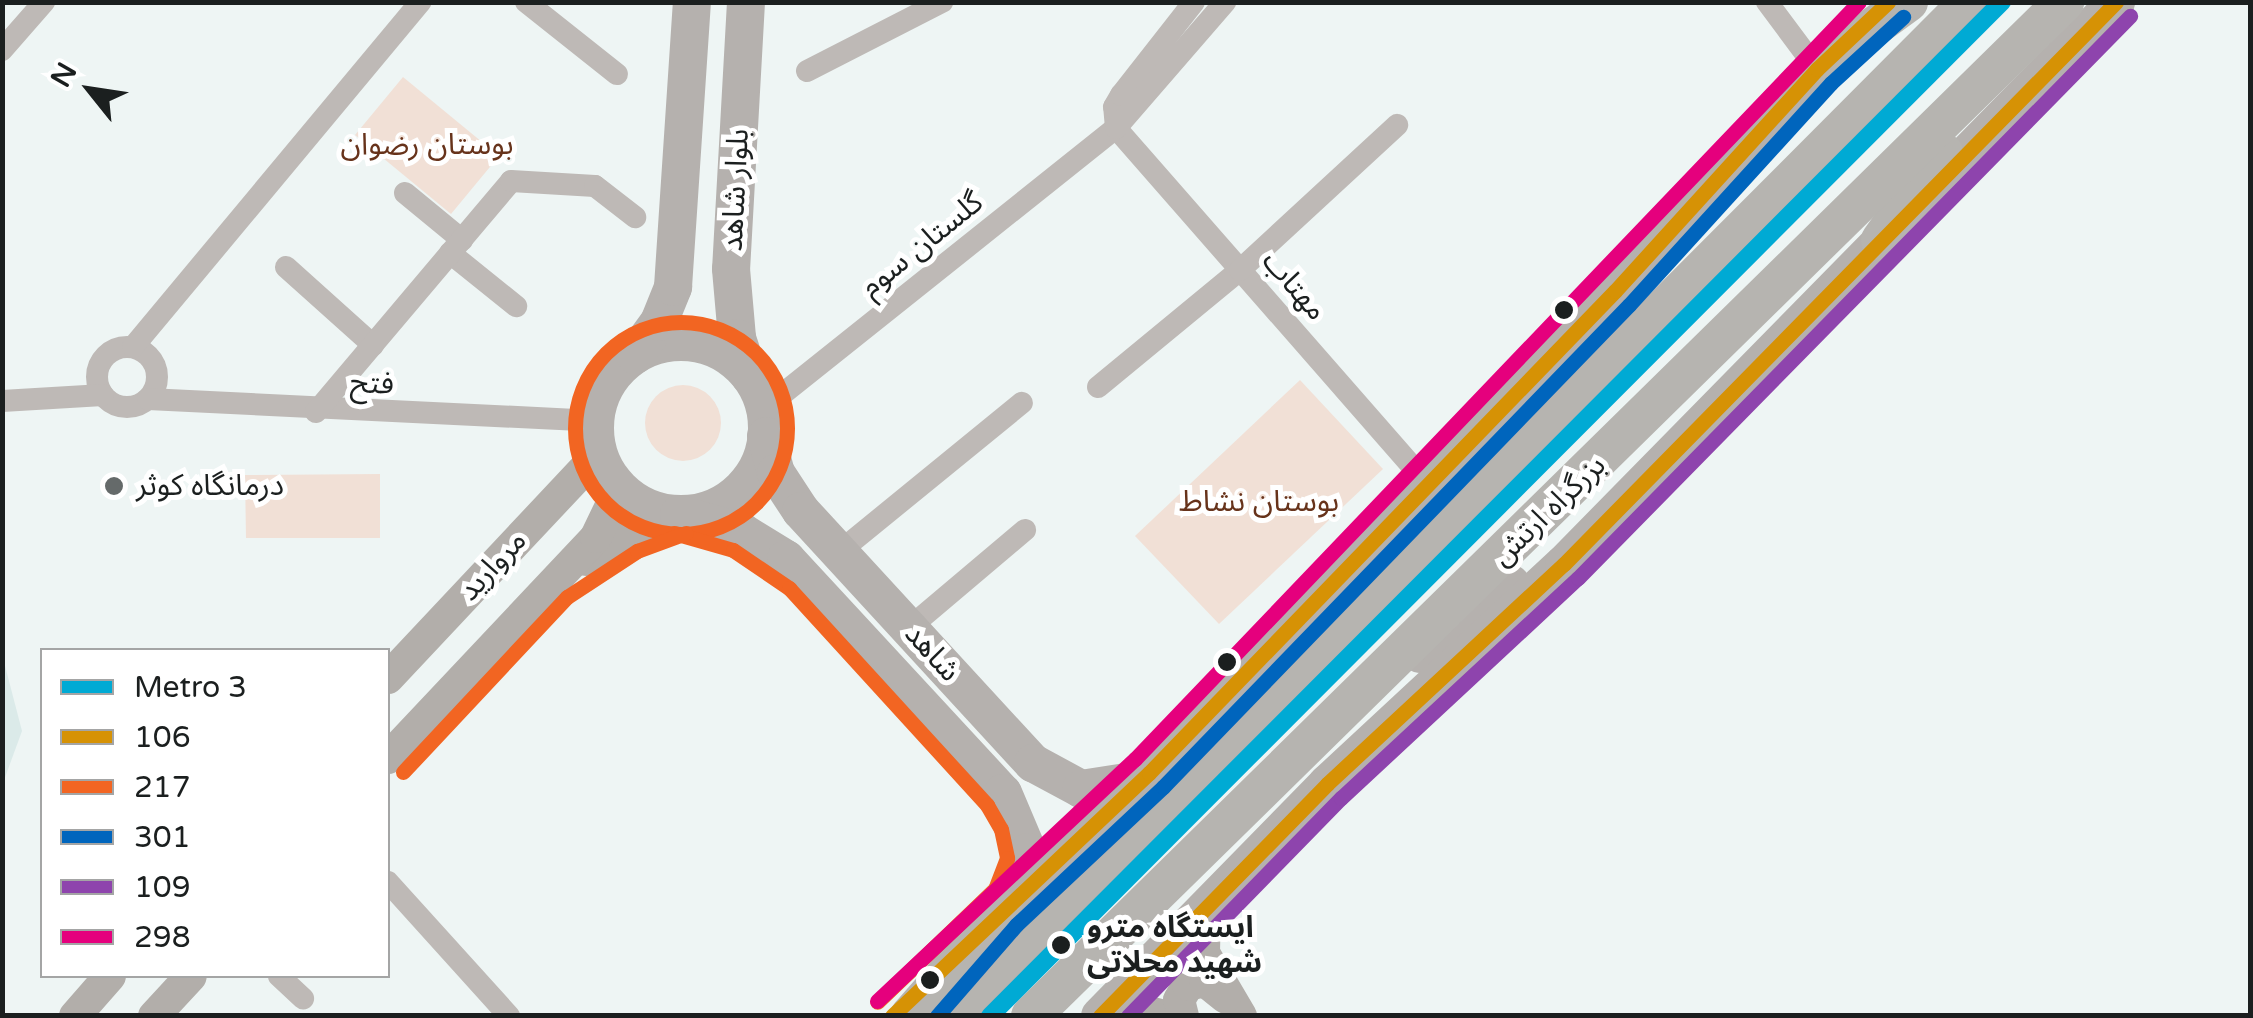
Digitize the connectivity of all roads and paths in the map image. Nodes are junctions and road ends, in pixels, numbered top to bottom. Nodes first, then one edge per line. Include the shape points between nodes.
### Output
1 (44, 2) edge
2 (420, 2) edge
3 (526, 2) edge
4 (692, 2) edge
5 (746, 2) edge
6 (942, 2) edge
7 (1194, 2) edge
8 (1225, 2) edge
9 (1767, 2) edge
10 (1888, 2) edge
11 (1908, 2) edge
12 (1969, 2) edge
13 (2064, 2) edge
14 (2094, 2) edge
15 (2116, 2) edge
16 (397, 14) edge
17 (2, 50) edge
18 (1821, 66) junction
19 (807, 71) dead end
20 (616, 74) dead end
21 (1397, 125) dead end
22 (1116, 128) junction
23 (405, 194) dead end
24 (634, 218) dead end
25 (1881, 240) junction
26 (456, 246) junction
27 (286, 267) dead end
28 (1240, 270) junction
29 (516, 306) dead end
30 (373, 345) junction
31 (132, 347) junction
32 (635, 355) junction
33 (1098, 387) dead end
34 (102, 395) junction
35 (148, 400) junction
36 (2, 401) edge
37 (1022, 403) dead end
38 (760, 407) junction
39 (316, 412) junction
40 (1684, 437) junction
41 (601, 450) junction
42 (1427, 483) junction
43 (679, 514) junction
44 (1026, 530) dead end
45 (840, 552) junction
46 (554, 582) junction
47 (909, 628) junction
48 (390, 676) edge
49 (1323, 729) junction
50 (390, 756) edge
51 (1033, 763) junction
52 (1149, 773) junction
53 (1003, 793) junction
54 (390, 884) edge
55 (1205, 908) junction
56 (1002, 912) junction
57 (108, 978) edge
58 (188, 978) edge
59 (281, 978) edge
60 (303, 998) dead end
61 (1233, 1006) edge
62 (76, 1016) edge
63 (154, 1016) edge
64 (508, 1016) edge
65 (891, 1016) edge
66 (910, 1016) edge
67 (958, 1016) edge
68 (1030, 1016) edge
69 (1100, 1016) edge
70 (1110, 1016) edge
71 (1164, 1016) edge
72 (1183, 1016) edge

1 - 17 street
2 - 16 street
3 - 20 street
4 - 32 main road, بلوار شاهد via 673,287
5 - 38 main road, بلوار شاهد via 732,269 737,338
6 - 19 street
7 - 22 street via 1121,95
8 - 22 street, گلستان سوم
9 - 18 street
10 - 18 main road
11 - 18 highway
12 - 67 highway, بزرگراه ارتش
13 - 49 highway, بزرگراه ارتش
14 - 25 highway via 1938,158
15 - 25 main road
16 - 31 street
18 - 42 main road
21 - 28 street
22 - 28 street, مهتاب
22 - 38 street, گلستان سوم
23 - 26 street
24 - 26 street via 595,186 510,182
25 - 40 main road
26 - 29 street
26 - 30 street
27 - 30 street
28 - 33 street
28 - 42 street, مهتاب
30 - 39 street
31 - 34 street via 105,356 97,375
31 - 35 street via 155,364 157,383
32 - 38 main road via 658,344 708,346
32 - 41 main road via 602,395
34 - 35 street via 120,406
34 - 36 street
35 - 39 street, فتح
37 - 45 street
38 - 43 main road via 756,468 735,495
38 - 45 main road, شاهد via 776,473
39 - 41 street, فتح
40 - 49 main road via 1517,580
40 - 55 main road via 1564,564
41 - 43 main road via 652,509
41 - 46 main road via 616,495 611,514
41 - 48 main road, مروارید
42 - 52 main road
43 - 46 main road via 628,533
43 - 53 main road, شاهد via 742,532 786,559
44 - 47 street
45 - 47 main road, شاهد
46 - 50 main road
47 - 51 main road, شاهد
49 - 68 highway, بزرگراه ارتش
51 - 52 main road, شاهد via 1062,784 1091,790
51 - 53 main road via 1038,781 1032,793
52 - 56 main road
53 - 56 main road, شاهد via 1020,822 1028,860 1023,882
54 - 64 street
55 - 61 main road via 1204,952
55 - 69 main road
56 - 65 main road
56 - 66 highway
57 - 62 main road
58 - 63 main road
59 - 60 street
61 - 72 main road via 1205,981 1188,985 1179,1000
70 - 71 main road via 1134,1008

